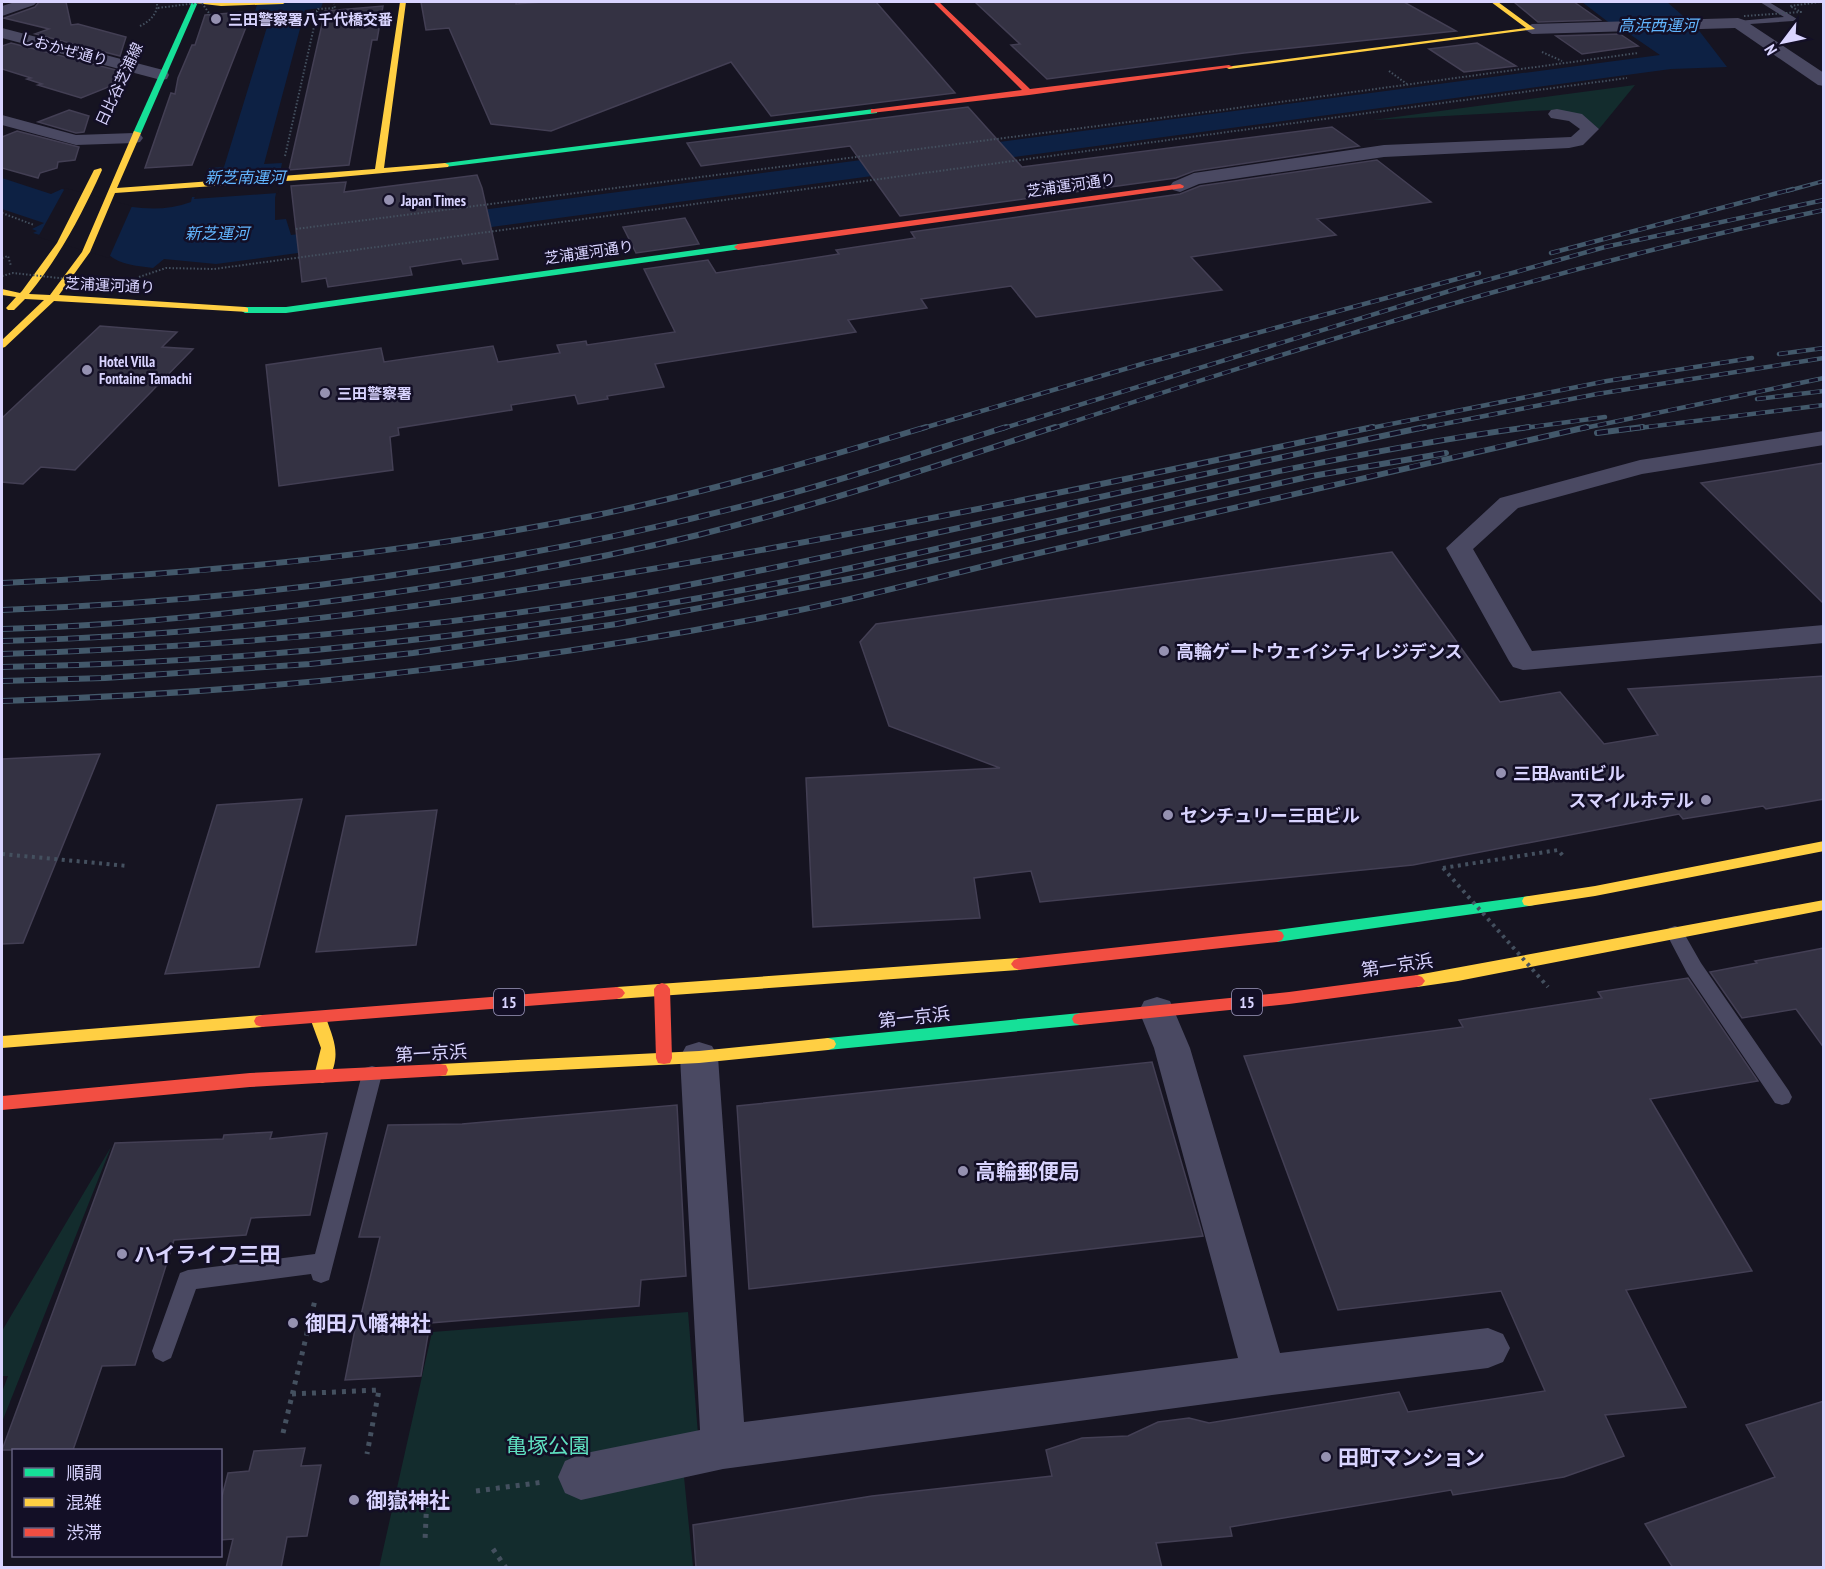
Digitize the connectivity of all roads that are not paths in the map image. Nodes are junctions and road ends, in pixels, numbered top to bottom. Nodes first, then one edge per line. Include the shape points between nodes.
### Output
1 (29, 2) edge
2 (197, 2) edge
3 (283, 2) edge
4 (403, 2) edge
5 (936, 2) edge
6 (1494, 2) edge
7 (1764, 2) edge
8 (254, 3) junction
9 (2, 11) edge
10 (174, 11) dead end
11 (1741, 20) junction
12 (183, 28) junction
13 (1532, 29) junction
14 (2, 33) edge
15 (161, 75) junction
16 (1824, 81) edge
17 (1029, 93) junction
18 (1557, 114) dead end
19 (2, 120) edge
20 (121, 120) dead end
21 (134, 138) junction
22 (112, 140) junction
23 (379, 172) junction
24 (1180, 186) joint
25 (110, 196) junction
26 (2, 292) edge
27 (24, 296) junction
28 (52, 298) junction
29 (2, 317) edge
30 (2, 345) edge
31 (1824, 438) edge
32 (1824, 634) edge
33 (1824, 846) edge
34 (1824, 905) edge
35 (1676, 933) junction
36 (662, 989) junction
37 (1157, 1011) junction
38 (318, 1018) junction
39 (2, 1042) edge
40 (681, 1058) junction
41 (372, 1074) junction
42 (322, 1076) junction
43 (1782, 1098) dead end
44 (2, 1103) edge
45 (1488, 1348) dead end
46 (163, 1351) dead end
47 (1265, 1375) junction
48 (723, 1447) junction
49 (581, 1477) road end

1 - 9 street
2 - 8 main road
2 - 10 main road
2 - 12 main road, 日比谷芝浦線
3 - 8 main road
4 - 23 main road
5 - 17 main road
6 - 13 main road
7 - 11 lane via 1793,19
8 - 12 main road via 207,12
11 - 13 street
11 - 16 street
12 - 15 main road, 日比谷芝浦線
13 - 17 main road
14 - 15 street, しおかぜ通り
15 - 21 main road, 日比谷芝浦線
17 - 23 main road
18 - 24 street via 1575,117 1590,129 1569,143 1384,151 1194,178
19 - 22 street via 68,139
20 - 22 main road, 日比谷芝浦線
21 - 22 street
21 - 25 main road, 日比谷芝浦線
22 - 27 main road, 日比谷芝浦線 via 62,243
23 - 25 main road
24 - 28 main road, 芝浦運河通り via 286,310
25 - 28 main road, 日比谷芝浦線 via 86,252
26 - 27 main road, 芝浦運河通り
27 - 28 main road, 芝浦運河通り
27 - 29 main road
28 - 30 main road
31 - 32 street via 1640,467 1509,503 1458,548 1523,661
33 - 36 main road, 15 via 1595,891 1312,932 1051,963
34 - 35 main road, 第一京浜 / 15
35 - 37 main road, 第一京浜 / 15 via 1458,975
35 - 43 lane via 1694,968
36 - 38 main road, 15
36 - 40 main road
37 - 40 main road, 第一京浜 / 15
37 - 47 street via 1172,1048
38 - 39 main road, 15
38 - 42 main road via 329,1048
40 - 41 main road, 第一京浜 / 15
40 - 48 street
41 - 42 main road, 第一京浜 / 15
41 - 46 lane via 323,1268 188,1280
42 - 44 main road, 第一京浜 / 15
45 - 47 street
47 - 48 street
48 - 49 street

